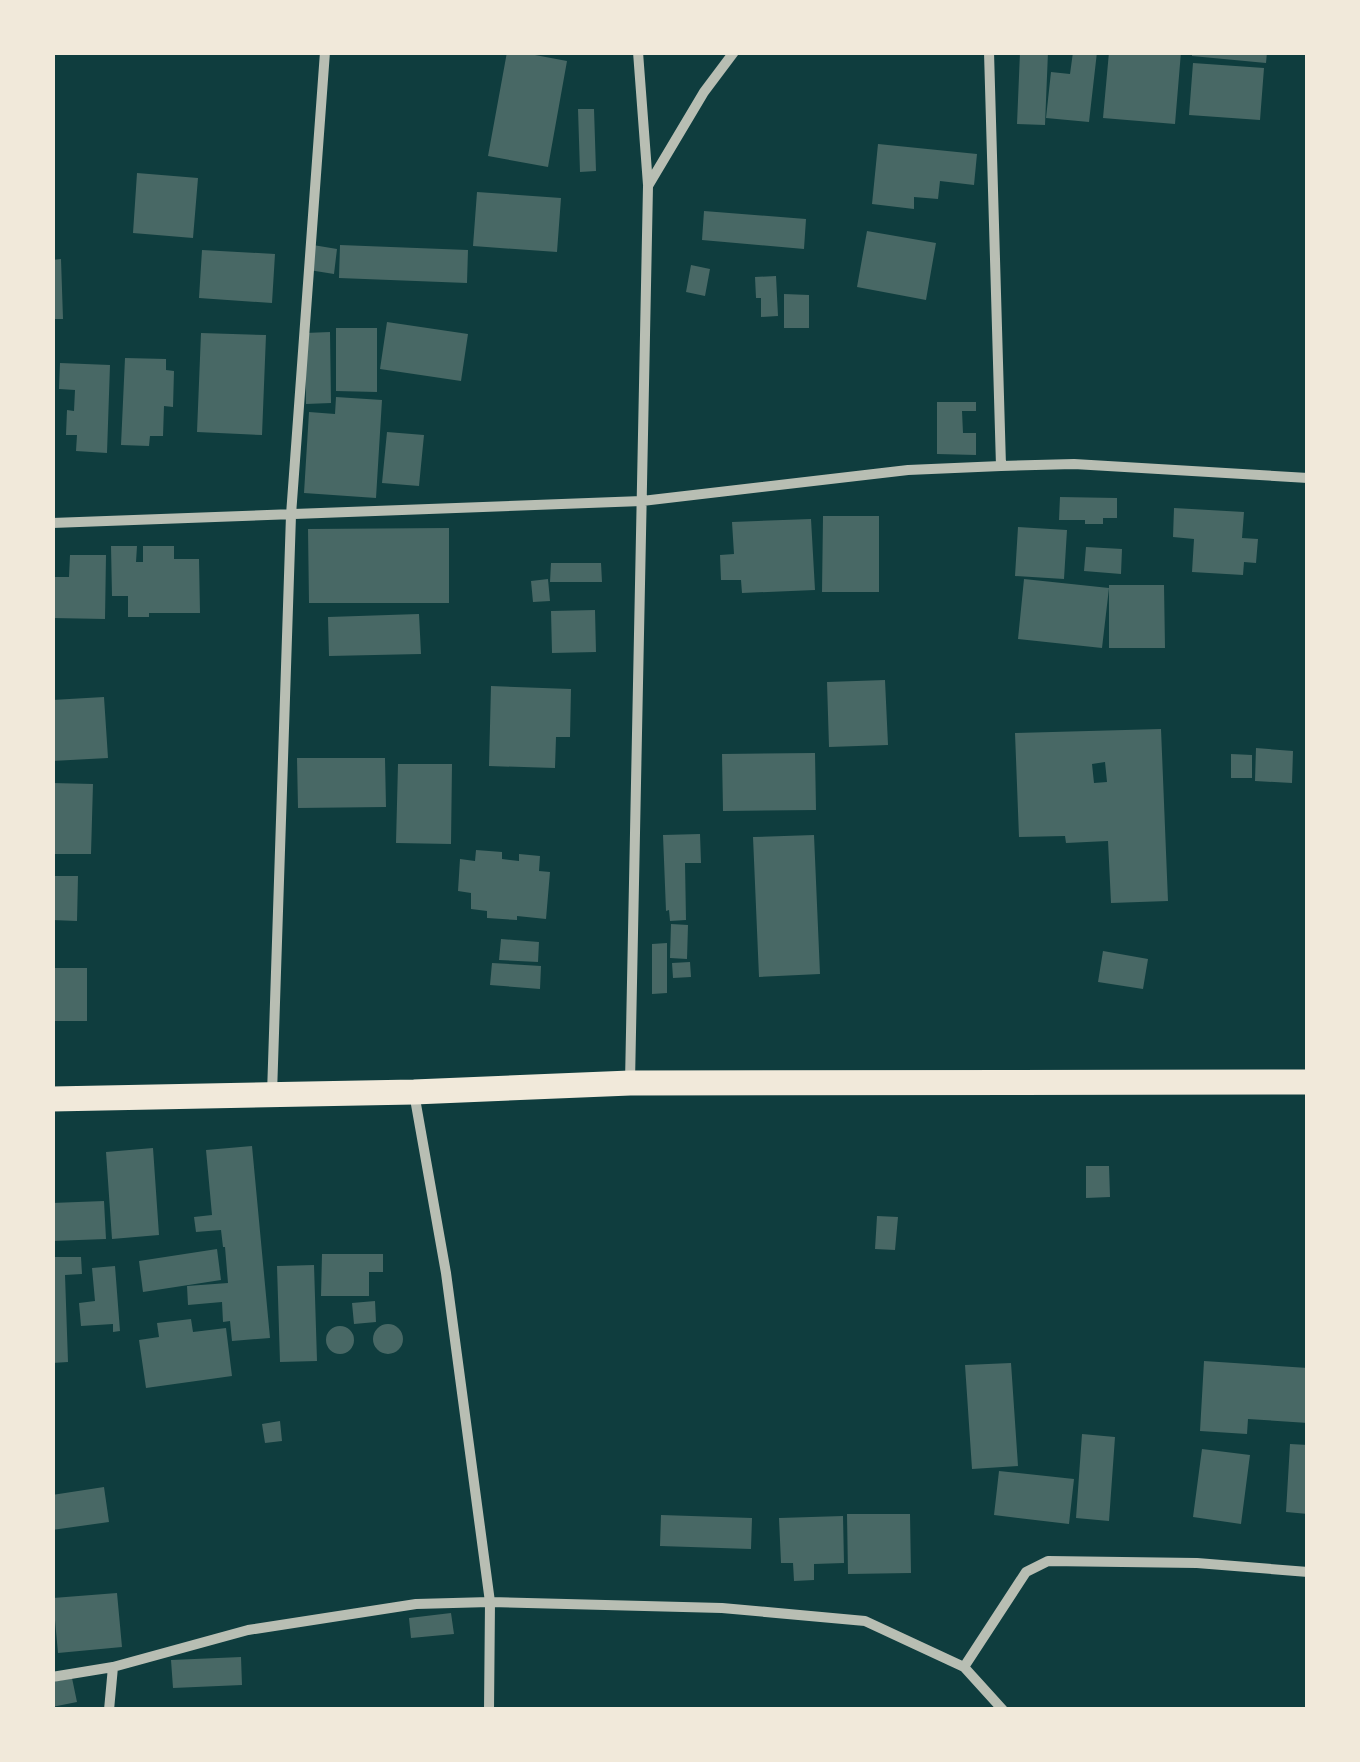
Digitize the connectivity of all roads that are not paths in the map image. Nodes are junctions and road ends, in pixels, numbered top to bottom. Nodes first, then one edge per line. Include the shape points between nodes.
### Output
1 (326, 52) edge
2 (638, 52) edge
3 (734, 52) edge
4 (989, 52) edge
5 (648, 186) junction
6 (1001, 466) junction
7 (1308, 478) edge
8 (642, 501) junction
9 (291, 515) junction
10 (52, 523) edge
11 (1308, 1082) edge
12 (630, 1083) junction
13 (414, 1092) junction
14 (272, 1094) junction
15 (52, 1098) edge
16 (1308, 1572) edge
17 (490, 1602) junction
18 (113, 1667) junction
19 (964, 1667) junction
20 (52, 1677) edge
21 (109, 1710) edge
22 (490, 1710) edge
23 (1004, 1710) edge

1 - 9 street
2 - 5 street
3 - 5 street
4 - 6 street
5 - 8 street
6 - 7 street
6 - 8 street via 908,470
8 - 9 street
8 - 12 street
9 - 10 street
9 - 14 street
11 - 12 highway
12 - 13 highway
13 - 14 highway
13 - 17 street
14 - 15 highway
16 - 19 street via 1048,1561 1026,1572
17 - 18 street via 416,1604 248,1630
17 - 19 street via 722,1608 865,1620
17 - 22 street
18 - 20 street
18 - 21 street
19 - 23 street

